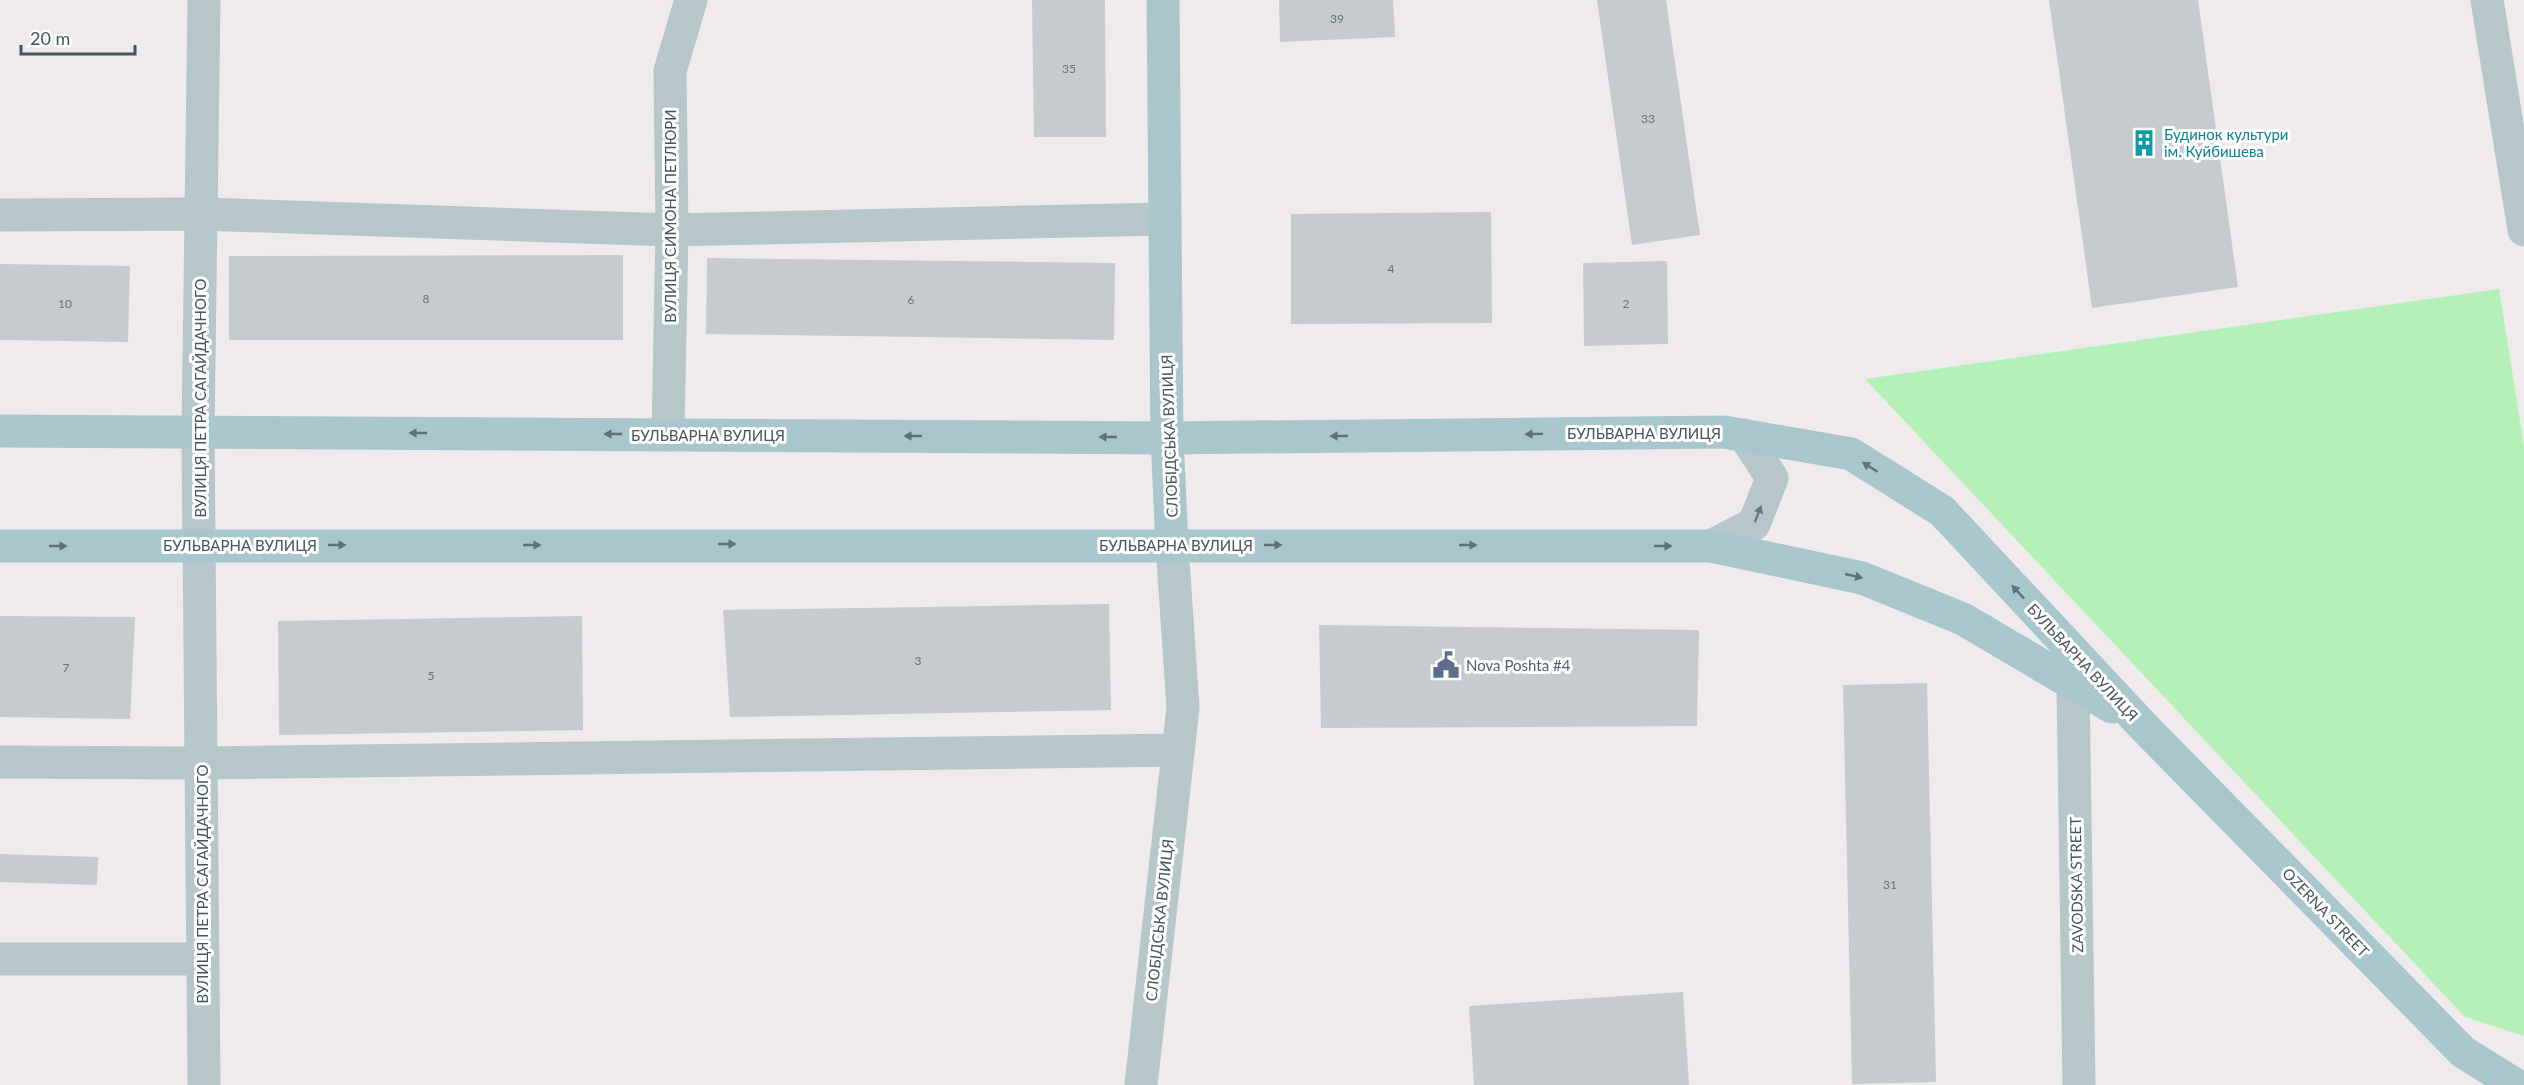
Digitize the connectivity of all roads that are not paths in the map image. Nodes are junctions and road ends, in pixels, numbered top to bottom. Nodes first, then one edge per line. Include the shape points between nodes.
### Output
1 (204, 0) edge
2 (691, 0) edge
3 (1163, 0) edge
4 (2487, 0) edge
5 (201, 214) junction
6 (0, 216) edge
7 (1165, 219) junction
8 (672, 230) junction
9 (2524, 230) edge
10 (0, 431) edge
11 (198, 432) junction
12 (668, 435) junction
13 (1744, 435) junction
14 (1167, 438) junction
15 (200, 545) junction
16 (1172, 545) junction
17 (0, 546) edge
18 (1711, 546) junction
19 (2073, 685) junction
20 (2144, 727) junction
21 (1178, 750) junction
22 (0, 762) edge
23 (201, 763) junction
24 (0, 959) edge
25 (202, 959) junction
26 (2506, 1084) edge
27 (204, 1085) edge
28 (1141, 1085) edge
29 (2079, 1085) edge

1 - 5 street, ВУЛИЦЯ ПЕТРА САГАЙДАЧНОГО
2 - 8 street, ВУЛИЦЯ СИМОНА ПЕТЛЮРИ via 670,71
3 - 7 main road, СЛОБІДСЬКА ВУЛИЦЯ
4 - 9 street
5 - 6 street
5 - 8 street
5 - 11 street, ВУЛИЦЯ ПЕТРА САГАЙДАЧНОГО
7 - 8 street
7 - 14 main road, СЛОБІДСЬКА ВУЛИЦЯ
8 - 12 street, ВУЛИЦЯ СИМОНА ПЕТЛЮРИ
10 - 11 main road, БУЛЬВАРНА ВУЛИЦЯ
12 -> 11 main road, БУЛЬВАРНА ВУЛИЦЯ
11 - 15 street, ВУЛИЦЯ ПЕТРА САГАЙДАЧНОГО
14 -> 12 main road, БУЛЬВАРНА ВУЛИЦЯ
13 -> 14 main road, БУЛЬВАРНА ВУЛИЦЯ via 1724,432
18 -> 13 street via 1754,524 1772,478
20 -> 13 main road, БУЛЬВАРНА ВУЛИЦЯ via 1941,512 1851,454
14 - 16 main road, СЛОБІДСЬКА ВУЛИЦЯ
15 -> 16 main road, БУЛЬВАРНА ВУЛИЦЯ
17 -> 15 main road, БУЛЬВАРНА ВУЛИЦЯ
15 - 23 street, ВУЛИЦЯ ПЕТРА САГАЙДАЧНОГО
16 -> 18 main road, БУЛЬВАРНА ВУЛИЦЯ
16 - 21 street, СЛОБІДСЬКА ВУЛИЦЯ via 1183,708
18 -> 19 main road, БУЛЬВАРНА ВУЛИЦЯ via 1862,578 1963,619
19 - 20 main road, БУЛЬВАРНА ВУЛИЦЯ
19 - 29 street, ZAVODSKA STREET
20 - 26 main road, OZERNA STREET via 2463,1052
21 - 23 street
21 - 28 street, СЛОБІДСЬКА ВУЛИЦЯ
22 - 23 street
23 - 25 street, ВУЛИЦЯ ПЕТРА САГАЙДАЧНОГО
24 - 25 street
25 - 27 street, ВУЛИЦЯ ПЕТРА САГАЙДАЧНОГО

